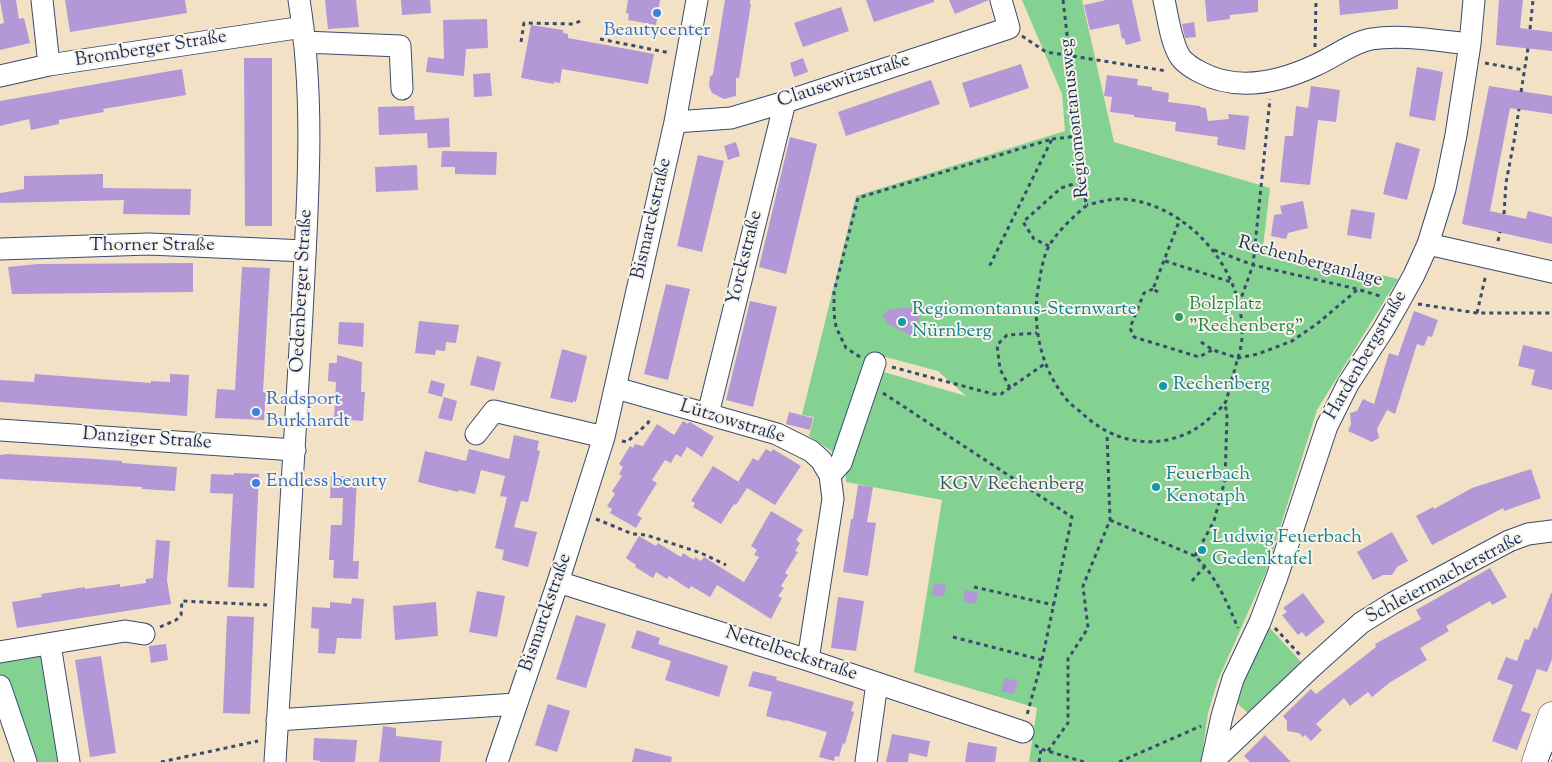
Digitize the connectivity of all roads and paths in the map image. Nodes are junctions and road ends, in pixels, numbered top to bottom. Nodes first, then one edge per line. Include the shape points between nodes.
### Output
1 (42, 0) edge
2 (299, 0) edge
3 (697, 0) edge
4 (1001, 0) edge
5 (1063, 0) edge
6 (1164, 0) edge
7 (1316, 0) edge
8 (1474, 0) edge
9 (1533, 0) edge
10 (582, 20) dead end
11 (1009, 28) junction
12 (1530, 29) dead end
13 (304, 35) junction
14 (600, 39) dead end
15 (521, 42) dead end
16 (1470, 44) junction
17 (1528, 48) dead end
18 (687, 56) junction
19 (1070, 56) junction
20 (1182, 59) junction
21 (1317, 64) junction
22 (49, 65) junction
23 (1499, 66) dead end
24 (1524, 70) junction
25 (0, 76) edge
26 (1271, 81) junction
27 (402, 89) dead end
28 (1521, 92) dead end
29 (785, 102) junction
30 (1519, 109) dead end
31 (675, 122) junction
32 (1079, 136) junction
33 (1052, 139) junction
34 (1080, 182) junction
35 (1087, 205) junction
36 (1504, 214) dead end
37 (1180, 219) junction
38 (1428, 244) junction
39 (1049, 246) junction
40 (0, 249) edge
41 (1214, 250) junction
42 (305, 251) junction
43 (1489, 258) junction
44 (1165, 260) junction
45 (1253, 265) junction
46 (989, 267) dead end
47 (1552, 272) edge
48 (1231, 282) junction
49 (1153, 289) junction
50 (1357, 289) junction
51 (1158, 292) dead end
52 (1399, 302) junction
53 (1239, 305) junction
54 (1477, 313) junction
55 (1552, 313) edge
56 (1037, 333) junction
57 (1201, 342) dead end
58 (1213, 350) junction
59 (1238, 358) junction
60 (876, 363) junction
61 (1046, 363) junction
62 (868, 384) junction
63 (616, 388) junction
64 (1010, 388) junction
65 (1225, 402) junction
66 (656, 410) dead end
67 (708, 414) junction
68 (0, 430) edge
69 (1107, 433) junction
70 (476, 434) dead end
71 (604, 437) junction
72 (295, 450) junction
73 (830, 475) junction
74 (580, 513) junction
75 (1110, 520) junction
76 (1552, 531) edge
77 (1195, 556) junction
78 (726, 566) dead end
79 (1205, 566) junction
80 (1192, 581) dead end
81 (558, 582) junction
82 (974, 587) dead end
83 (1054, 605) junction
84 (285, 606) junction
85 (1274, 626) dead end
86 (1238, 629) dead end
87 (144, 634) joint
88 (953, 637) dead end
89 (50, 644) junction
90 (0, 652) edge
91 (808, 660) junction
92 (1042, 660) junction
93 (1305, 660) dead end
94 (877, 683) junction
95 (0, 686) edge
96 (516, 704) junction
97 (1222, 716) junction
98 (1552, 716) edge
99 (277, 728) junction
100 (1022, 732) junction
101 (1041, 749) junction
102 (1048, 751) junction
103 (26, 762) edge
104 (69, 762) edge
105 (161, 762) edge
106 (275, 762) edge
107 (497, 762) edge
108 (866, 762) edge
109 (1039, 762) edge
110 (1084, 762) edge
111 (1119, 762) edge
112 (1212, 762) edge
113 (1536, 762) edge

1 - 22 street
2 - 13 street, Oedenberger Straße
3 - 18 street, Bismarckstraße
4 - 11 street
5 - 19 path, Regiomontanusweg
6 - 20 street
7 - 21 path via 1314,57
8 - 16 street, Hardenbergstraße
9 - 12 path
10 - 15 path via 574,24 524,23
11 - 19 path via 1046,52
11 - 29 street, Clausewitzstraße
13 - 22 street, Bromberger Straße
13 - 27 street, Bromberger Straße via 400,46
13 - 42 street, Oedenberger Straße via 310,132
14 - 18 path
16 - 21 street via 1392,37 1369,40
16 - 38 street, Hardenbergstraße via 1445,189
17 - 24 path
18 - 31 street, Bismarckstraße
19 - 20 path via 1167,71
19 - 32 path, Regiomontanusweg
20 - 26 street via 1201,73 1224,81
21 - 26 street
22 - 25 street, Bromberger Straße
23 - 24 path
24 - 28 path
26 - 45 path
29 - 31 street, Clausewitzstraße via 731,118
29 - 67 street, Yorckstraße
30 - 36 path
31 - 63 street, Bismarckstraße
32 - 33 path
32 - 34 path, Regiomontanusweg
33 - 46 path
33 - 60 path via 858,198 834,292 834,313 836,327 846,348 864,360
34 - 35 path, Regiomontanusweg
34 - 39 path via 1061,188 1023,222 1034,239
35 - 37 path via 1123,198 1153,205
35 - 39 path, Regiomontanusweg
37 - 41 path
37 - 44 path
38 - 43 street
38 - 52 street, Hardenbergstraße
39 - 56 path, Regiomontanusweg via 1036,298
40 - 42 street, Thorner Straße via 150,244
41 - 45 path, Rechenberganlage
41 - 48 path
42 - 72 street, Oedenberger Straße
43 - 47 street
43 - 54 path
44 - 48 path
44 - 49 path
45 - 50 path, Rechenberganlage
45 - 53 path
48 - 53 path
49 - 51 path
49 - 58 path via 1144,293 1133,319 1130,328 1134,337 1199,357
50 - 52 path, Rechenberganlage
50 - 59 path via 1292,341
52 - 54 path, Rechenberganlage
52 - 97 street, Hardenbergstraße via 1348,384 1327,426 1277,577 1233,678
53 - 59 path via 1242,332
54 - 55 path, Rechenberganlage
56 - 61 path, Regiomontanusweg
56 - 64 path via 1007,335 997,345 1000,369
57 - 58 path
58 - 59 path
59 - 65 path
60 - 62 street
60 - 64 path via 993,394 1001,394
61 - 64 path
61 - 69 path, Regiomontanusweg via 1067,400
62 - 73 street via 841,463
62 - 83 path via 1072,517
63 - 67 street, Lützowstraße
63 - 71 street, Bismarckstraße
65 - 69 path via 1199,429 1176,438 1153,443
65 - 77 path via 1225,480 1214,521
66 - 71 path via 648,423 627,442
67 - 73 street, Lützowstraße via 777,434 811,451
68 - 72 street, Danziger Straße
69 - 75 path
70 - 71 street via 494,411
71 - 74 street, Bismarckstraße
72 - 84 street, Oedenberger Straße
73 - 91 street, Lützowstraße via 833,499
74 - 78 path via 633,534 646,534 701,553
74 - 81 street, Bismarckstraße
75 - 77 path
75 - 102 path via 1083,586 1088,628 1068,659 1068,723
76 - 112 street, Schleiermacherstraße via 1508,541 1361,623
77 - 79 path
79 - 80 path
79 - 86 path via 1225,598
81 - 91 street, Nettelbeckstraße
81 - 96 street, Bismarckstraße
82 - 83 path
83 - 92 path
84 - 87 path via 182,601 182,615
84 - 99 street, Oedenberger Straße
85 - 93 path
87 - 89 street via 125,631
88 - 92 path
89 - 90 street
89 - 104 street
91 - 94 street, Nettelbeckstraße
92 - 100 path
94 - 100 street, Nettelbeckstraße
94 - 108 street
95 - 103 street
96 - 99 street
96 - 107 street, Bismarckstraße
97 - 111 path
97 - 112 street, Hardenbergstraße
98 - 113 main road
99 - 105 path
99 - 106 street, Oedenberger Straße
100 - 101 path
101 - 102 path
101 - 109 path
102 - 110 path

